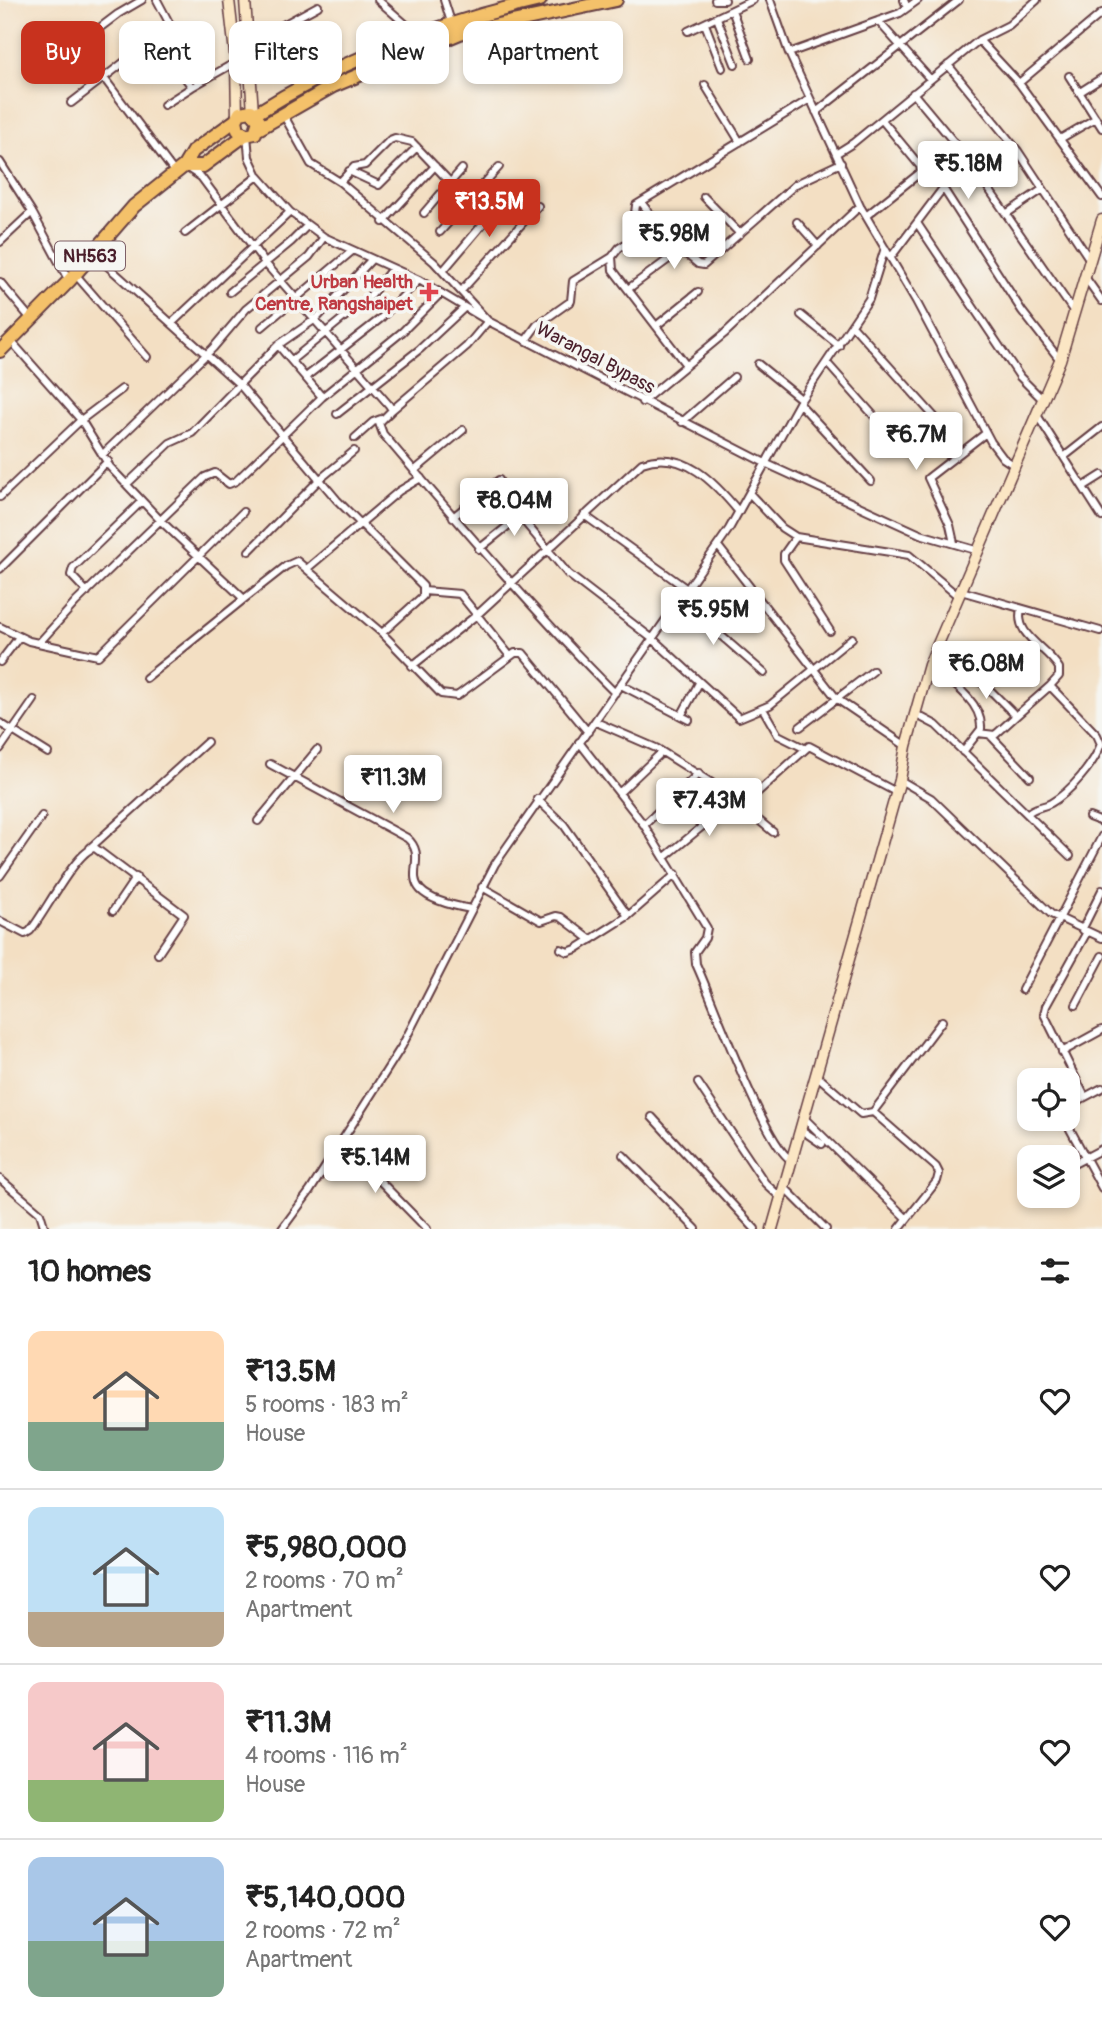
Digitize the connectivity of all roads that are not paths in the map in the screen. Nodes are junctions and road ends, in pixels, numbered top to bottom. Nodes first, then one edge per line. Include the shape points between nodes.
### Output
1 (142, 0) edge
2 (157, 0) edge
3 (229, 0) edge
4 (245, 0) edge
5 (378, 0) edge
6 (444, 0) edge
7 (540, 0) edge
8 (715, 0) edge
9 (725, 0) edge
10 (753, 0) edge
11 (770, 0) edge
12 (904, 0) edge
13 (918, 0) edge
14 (959, 0) edge
15 (1037, 0) edge
16 (608, 1) edge
17 (318, 6) dead end
18 (907, 8) junction
19 (732, 10) junction
20 (1102, 13) edge
21 (717, 18) junction
22 (231, 21) edge
23 (247, 21) edge
24 (290, 21) edge
25 (402, 21) edge
26 (878, 21) junction
27 (451, 22) joint
28 (705, 24) junction
29 (105, 26) edge
30 (688, 31) dead end
31 (979, 40) junction
32 (900, 48) junction
33 (789, 53) junction
34 (750, 59) dead end
35 (356, 62) edge
36 (735, 64) dead end
37 (948, 65) junction
38 (229, 66) edge
39 (119, 67) edge
40 (722, 68) dead end
41 (1069, 76) dead end
42 (105, 78) edge
43 (1102, 78) edge
44 (930, 79) junction
45 (105, 80) edge
46 (1020, 83) junction
47 (97, 84) edge
48 (236, 84) edge
49 (252, 84) edge
50 (705, 85) dead end
51 (192, 86) junction
52 (1080, 92) junction
53 (913, 93) junction
54 (810, 99) junction
55 (71, 103) dead end
56 (164, 105) dead end
57 (817, 112) junction
58 (254, 113) junction
59 (283, 114) junction
60 (1096, 118) junction
61 (236, 119) junction
62 (882, 120) junction
63 (1102, 128) edge
64 (250, 133) junction
65 (1060, 139) junction
66 (740, 142) junction
67 (417, 147) junction
68 (837, 153) junction
69 (841, 163) junction
70 (435, 166) junction
71 (499, 167) dead end
72 (1, 168) edge
73 (462, 169) dead end
74 (180, 170) junction
75 (349, 170) junction
76 (258, 176) junction
77 (340, 182) junction
78 (450, 182) junction
79 (515, 186) dead end
80 (1044, 189) junction
81 (704, 197) dead end
82 (1102, 197) edge
83 (467, 201) junction
84 (641, 202) junction
85 (223, 204) junction
86 (538, 206) dead end
87 (860, 206) junction
88 (32, 212) junction
89 (290, 212) junction
90 (424, 213) dead end
91 (1006, 214) junction
92 (866, 216) junction
93 (486, 220) junction
94 (1102, 220) edge
95 (383, 222) junction
96 (797, 222) dead end
97 (917, 223) junction
98 (307, 226) junction
99 (440, 232) dead end
100 (186, 233) dead end
101 (740, 234) junction
102 (324, 237) junction
103 (0, 242) edge
104 (254, 244) junction
105 (818, 246) junction
106 (885, 248) junction
107 (678, 251) junction
108 (351, 252) junction
109 (93, 253) junction
110 (612, 257) junction
111 (891, 257) junction
112 (372, 260) junction
113 (1090, 260) junction
114 (265, 263) junction
115 (391, 270) junction
116 (443, 271) junction
117 (1085, 277) junction
118 (72, 278) junction
119 (419, 280) junction
120 (282, 281) junction
121 (0, 282) edge
122 (628, 289) junction
123 (461, 291) junction
124 (230, 292) dead end
125 (698, 292) dead end
126 (441, 293) junction
127 (295, 298) junction
128 (1102, 301) edge
129 (464, 308) junction
130 (1074, 312) junction
131 (801, 315) dead end
132 (317, 318) junction
133 (31, 319) junction
134 (488, 321) junction
135 (172, 323) junction
136 (656, 326) junction
137 (853, 326) junction
138 (262, 327) dead end
139 (326, 331) junction
140 (526, 340) junction
141 (11, 341) junction
142 (278, 345) junction
143 (839, 346) junction
144 (341, 349) junction
145 (0, 351) edge
146 (206, 356) junction
147 (147, 358) dead end
148 (292, 360) junction
149 (1060, 360) junction
150 (827, 363) junction
151 (758, 364) dead end
152 (686, 365) junction
153 (358, 368) junction
154 (307, 376) junction
155 (734, 377) dead end
156 (240, 385) junction
157 (373, 385) junction
158 (122, 389) dead end
159 (322, 397) junction
160 (800, 401) junction
161 (1044, 401) junction
162 (642, 402) junction
163 (392, 410) junction
164 (337, 414) dead end
165 (1037, 415) junction
166 (380, 419) junction
167 (82, 420) junction
168 (682, 422) junction
169 (940, 423) dead end
170 (1102, 427) edge
171 (463, 430) dead end
172 (986, 433) junction
173 (282, 437) junction
174 (355, 438) dead end
175 (898, 443) dead end
176 (354, 451) dead end
177 (102, 455) junction
178 (1065, 456) junction
179 (108, 461) junction
180 (767, 464) junction
181 (1015, 467) junction
182 (414, 471) junction
183 (1102, 475) edge
184 (421, 478) junction
185 (319, 480) junction
186 (499, 480) dead end
187 (872, 481) dead end
188 (128, 484) junction
189 (1083, 487) junction
190 (750, 494) junction
191 (0, 496) edge
192 (142, 501) junction
193 (243, 512) dead end
194 (739, 512) junction
195 (584, 515) junction
196 (453, 517) junction
197 (1102, 517) edge
198 (161, 521) junction
199 (360, 524) junction
200 (796, 537) junction
201 (954, 543) junction
202 (718, 546) junction
203 (480, 549) junction
204 (547, 550) junction
205 (249, 551) dead end
206 (979, 551) junction
207 (198, 556) junction
208 (309, 567) junction
209 (0, 569) edge
210 (511, 583) junction
211 (687, 589) junction
212 (424, 591) junction
213 (87, 593) junction
214 (960, 594) junction
215 (244, 599) junction
216 (681, 600) junction
217 (1021, 608) junction
218 (478, 614) junction
219 (0, 626) edge
220 (830, 631) dead end
221 (1100, 631) dead end
222 (382, 633) junction
223 (19, 637) junction
224 (852, 638) dead end
225 (654, 640) junction
226 (39, 643) junction
227 (510, 656) junction
228 (931, 661) junction
229 (0, 662) edge
230 (412, 666) junction
231 (812, 670) junction
232 (873, 671) dead end
233 (764, 673) dead end
234 (146, 678) dead end
235 (699, 683) junction
236 (621, 685) junction
237 (1050, 686) junction
238 (615, 693) junction
239 (837, 699) junction
240 (34, 700) dead end
241 (763, 709) junction
242 (915, 714) junction
243 (681, 716) junction
244 (1016, 716) junction
245 (689, 720) dead end
246 (596, 722) junction
247 (0, 723) edge
248 (800, 727) dead end
249 (13, 731) junction
250 (588, 732) junction
251 (978, 733) junction
252 (991, 736) junction
253 (207, 743) dead end
254 (579, 743) junction
255 (906, 746) junction
256 (804, 748) junction
257 (0, 749) edge
258 (317, 750) dead end
259 (662, 752) junction
260 (963, 752) junction
261 (48, 753) dead end
262 (270, 765) dead end
263 (699, 772) junction
264 (1030, 777) dead end
265 (293, 779) junction
266 (900, 780) junction
267 (620, 792) junction
268 (896, 792) junction
269 (737, 798) junction
270 (537, 800) junction
271 (746, 802) junction
272 (1027, 814) junction
273 (42, 816) dead end
274 (1089, 817) dead end
275 (258, 821) dead end
276 (1102, 822) edge
277 (644, 825) junction
278 (773, 832) dead end
279 (1102, 836) edge
280 (1100, 846) edge
281 (90, 848) junction
282 (1070, 856) dead end
283 (665, 857) junction
284 (676, 874) junction
285 (0, 876) edge
286 (136, 877) junction
287 (482, 887) junction
288 (1102, 890) edge
289 (471, 909) junction
290 (113, 911) dead end
291 (628, 916) junction
292 (1059, 920) junction
293 (0, 921) edge
294 (1084, 931) junction
295 (1102, 938) edge
296 (591, 940) junction
297 (561, 949) dead end
298 (158, 954) dead end
299 (1102, 956) edge
300 (1022, 990) dead end
301 (1076, 1005) dead end
302 (942, 1021) dead end
303 (1102, 1030) edge
304 (1062, 1052) junction
305 (816, 1074) junction
306 (698, 1083) dead end
307 (1102, 1088) edge
308 (1085, 1097) junction
309 (1080, 1100) edge
310 (873, 1112) junction
311 (652, 1117) dead end
312 (803, 1118) junction
313 (800, 1129) junction
314 (1071, 1131) edge
315 (342, 1142) junction
316 (822, 1144) dead end
317 (1102, 1149) edge
318 (623, 1155) dead end
319 (1086, 1158) junction
320 (791, 1160) junction
321 (1080, 1161) edge
322 (0, 1179) edge
323 (1102, 1188) edge
324 (782, 1192) junction
325 (907, 1219) junction
326 (45, 1229) edge
327 (282, 1229) edge
328 (427, 1229) edge
329 (696, 1229) edge
330 (755, 1229) edge
331 (772, 1229) edge
332 (826, 1229) edge
333 (899, 1229) edge

1 - 29 street
2 - 51 street via 174,32 167,54
3 - 22 main road
4 - 23 main road
5 - 25 street
6 - 27 street
7 - 27 highway, NH563
8 - 9 street
10 - 19 street
11 - 33 street
12 - 18 street
13 - 18 street
14 - 32 street
15 - 31 street via 1009,25
16 - 59 highway, NH563 via 460,33 354,76
17 - 24 street
18 - 26 street
19 - 21 street
19 - 34 street
20 - 46 street
21 - 28 street
21 - 36 street
26 - 32 street
26 - 33 street
28 - 30 street
28 - 40 street
31 - 37 street
31 - 46 street
32 - 44 street
32 - 57 street
33 - 54 street
35 - 58 highway, NH563
37 - 44 street
37 - 80 street
38 - 51 street
39 - 42 street
41 - 52 street
43 - 52 street
44 - 53 street
45 - 74 street
46 - 65 street
47 - 55 street
48 - 61 main road
49 - 58 main road
50 - 66 street
51 - 56 street
52 - 60 street
53 - 62 street
53 - 91 street
54 - 57 street
54 - 66 street
57 - 68 street
58 - 61 highway, NH563 via 245,111
58 - 64 highway via 259,121
59 - 64 highway, NH563
59 - 77 street via 311,164
60 - 63 street
60 - 65 street
61 - 64 highway via 237,128
61 - 74 highway, NH563 via 193,151
62 - 68 street
62 - 92 street via 921,172
64 - 74 highway, NH563 via 203,166
64 - 76 street, Warangal Bypass via 248,157
65 - 82 street
66 - 84 street
67 - 70 street
67 - 75 street via 409,140 393,139 365,165
67 - 75 street via 379,185
68 - 69 street
69 - 87 street
69 - 101 street via 796,184
70 - 78 street
70 - 95 street
71 - 83 street
72 - 88 street
73 - 78 street
74 - 85 street via 201,177
74 - 109 highway, NH563 via 135,206
75 - 77 street
76 - 85 street
76 - 89 street, Warangal Bypass
77 - 95 street
78 - 83 street
78 - 90 street
79 - 93 street
80 - 91 street
80 - 113 street
81 - 101 street
83 - 93 street
83 - 99 street
84 - 107 street
84 - 110 street via 635,209 644,232
85 - 100 street
85 - 104 street
86 - 123 street
87 - 92 street
87 - 105 street
88 - 103 street
88 - 118 street
89 - 98 street, Warangal Bypass
89 - 104 street
91 - 130 street
92 - 106 street
93 - 116 street
94 - 113 main road
95 - 116 street
96 - 105 street
97 - 111 street
97 - 149 street via 943,188 1022,311
97 - 161 street via 1020,377
98 - 102 street, Warangal Bypass
98 - 114 street
101 - 107 street via 704,265
102 - 108 street, Warangal Bypass
102 - 120 street
104 - 114 street
104 - 135 street
105 - 152 street
106 - 111 street
106 - 137 street via 877,281
107 - 122 street
108 - 112 street, Warangal Bypass
108 - 127 street
109 - 118 highway, NH563
109 - 135 street
110 - 122 street via 613,270
110 - 140 street via 573,281 571,301 537,325
111 - 172 street
112 - 115 street, Warangal Bypass
112 - 132 street
113 - 117 main road
114 - 120 street
114 - 124 street
115 - 119 street, Warangal Bypass
115 - 139 street via 369,297
116 - 123 street
117 - 128 street
117 - 130 main road
118 - 133 highway, NH563
118 - 147 street
119 - 126 street, Warangal Bypass
119 - 144 street
120 - 127 street
120 - 146 street via 246,309
121 - 133 street
122 - 136 street
123 - 134 street
125 - 136 street
126 - 129 street, Warangal Bypass
126 - 153 street
127 - 132 street
127 - 138 street
129 - 134 street, Warangal Bypass
129 - 157 street via 421,349
130 - 149 main road
131 - 143 street
132 - 139 street
132 - 142 street
133 - 141 highway, NH563
134 - 140 street, Warangal Bypass
134 - 163 street via 467,346
135 - 146 street
136 - 152 street
137 - 143 street
137 - 169 street
139 - 144 street
139 - 148 street
140 - 162 street, Warangal Bypass
141 - 145 highway, NH563
141 - 167 street
142 - 148 street
142 - 156 street
143 - 150 street
144 - 153 street
144 - 154 street
146 - 156 street
146 - 177 street
148 - 154 street
149 - 161 main road
150 - 160 street
150 - 175 street
151 - 160 street
152 - 162 street
153 - 157 street
153 - 159 street
154 - 159 street
155 - 168 street
156 - 173 street
156 - 188 street via 192,433 170,443
157 - 163 street
157 - 164 street
158 - 167 street
159 - 173 street
160 - 180 street
160 - 187 street
161 - 165 main road
162 - 168 street, Warangal Bypass
163 - 166 street
165 - 178 street
165 - 181 main road
166 - 174 street
166 - 182 street via 383,434
167 - 177 street
167 - 191 street
168 - 180 street, Warangal Bypass
170 - 178 street
171 - 182 street
172 - 181 street
172 - 201 street via 928,478
173 - 185 street
173 - 198 street via 232,484 215,473 208,475
176 - 185 street
177 - 179 street
178 - 189 street
179 - 188 street
179 - 209 street
180 - 190 street
180 - 201 street, Warangal Bypass via 908,530
181 - 206 main road
182 - 184 street
183 - 189 street
184 - 196 street
184 - 199 street
185 - 199 street
185 - 205 street
186 - 196 street
188 - 192 street
189 - 197 street
190 - 194 street
190 - 200 street
192 - 198 street
192 - 213 street via 73,568 71,575
193 - 207 street
194 - 195 street via 712,479 659,459 642,463
194 - 202 street
195 - 204 street
195 - 211 street
196 - 203 street
198 - 207 street
198 - 213 street
199 - 208 street
199 - 212 street
200 - 214 street via 909,555
200 - 220 street via 784,561
201 - 206 street, Warangal Bypass
202 - 211 street
202 - 231 street
203 - 204 street via 519,518
203 - 210 street
204 - 210 street
204 - 225 street via 576,581
206 - 214 main road
207 - 215 street
207 - 226 street via 104,652 90,655
208 - 215 street via 292,562
208 - 222 street
210 - 218 street
210 - 238 street
211 - 216 street
212 - 218 street via 460,594
212 - 222 street
213 - 226 street
214 - 217 street
214 - 228 main road
215 - 234 street
216 - 225 street
216 - 233 street
217 - 221 street
217 - 237 street via 1021,628 1059,668 1059,676
218 - 227 street
218 - 230 street
219 - 223 street
222 - 230 street
223 - 226 street
223 - 229 street
224 - 231 street
225 - 235 street
225 - 236 street
227 - 230 street via 468,689 450,697
227 - 250 street via 519,652 529,657
228 - 242 main road
228 - 244 street via 984,684
228 - 251 street via 981,718
231 - 239 street
231 - 241 street
232 - 239 street
235 - 241 street via 739,718
235 - 243 street
236 - 238 street
236 - 243 street
237 - 244 street
237 - 272 street via 1101,744 1090,768 1051,803
238 - 246 street
239 - 248 street
239 - 255 street
240 - 249 street
241 - 256 street via 778,735
242 - 255 main road
242 - 260 street via 930,720
243 - 245 street
244 - 252 street
246 - 250 street
246 - 259 street
247 - 249 street
249 - 257 street
249 - 261 street
250 - 254 street
251 - 252 street
251 - 260 street
252 - 264 street
253 - 281 street
254 - 267 street
254 - 270 street
255 - 266 main road
256 - 268 street via 814,746
256 - 271 street
258 - 265 street
259 - 263 street
259 - 267 street
260 - 272 street
262 - 265 street
263 - 269 street
263 - 277 street
265 - 275 street
265 - 289 street via 407,838 415,848 414,883 420,891 445,904
266 - 268 main road
266 - 292 street via 932,797
267 - 277 street
268 - 305 main road
269 - 271 street
269 - 283 street
270 - 287 street
270 - 291 street via 564,825
271 - 278 street via 750,813
272 - 282 street
273 - 285 street
274 - 276 street
277 - 283 street
279 - 280 street
280 - 292 street
281 - 286 street via 100,850
281 - 293 street via 30,931 16,932
283 - 284 street
284 - 291 street
284 - 320 street via 707,928 695,951 696,964 757,1107 782,1153
286 - 290 street
286 - 298 street via 184,915
287 - 289 street
287 - 296 street via 541,921 561,917
288 - 294 street
289 - 315 street via 402,1046
291 - 296 street
292 - 294 street
292 - 300 street
294 - 295 street
294 - 304 street via 1046,1006 1047,1022
296 - 297 street via 572,951
299 - 301 street
302 - 310 street
303 - 304 street
304 - 308 street
305 - 310 street via 861,1114
305 - 312 main road
306 - 324 street via 765,1183
307 - 308 street
308 - 309 street
310 - 325 street via 939,1173
311 - 330 street
312 - 313 main road
312 - 325 street
313 - 316 street
313 - 320 main road
314 - 319 street
315 - 327 street
315 - 328 street
317 - 319 street
318 - 329 street
319 - 321 street
319 - 323 street
320 - 324 main road
322 - 326 street via 40,1213
324 - 331 main road
324 - 332 street
325 - 333 street

